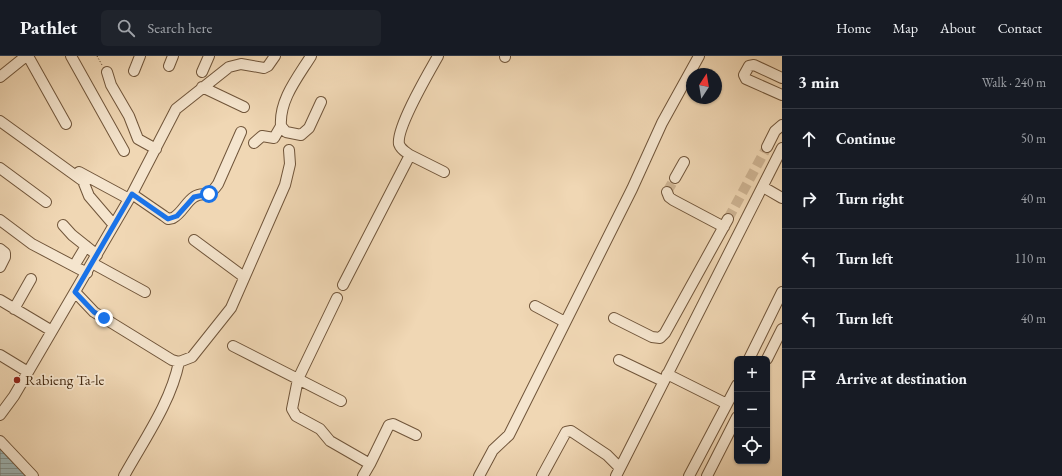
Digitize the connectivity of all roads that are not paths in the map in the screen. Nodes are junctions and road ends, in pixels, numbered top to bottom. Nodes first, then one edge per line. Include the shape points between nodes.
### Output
1 (27, 56) edge
2 (71, 56) edge
3 (140, 56) edge
4 (174, 56) edge
5 (209, 56) edge
6 (275, 56) edge
7 (311, 56) edge
8 (438, 56) edge
9 (699, 56) edge
10 (168, 66) dead end
11 (134, 71) dead end
12 (107, 72) road end
13 (202, 72) dead end
14 (0, 77) edge
15 (782, 78) edge
16 (202, 88) junction
17 (782, 95) edge
18 (322, 102) dead end
19 (244, 107) dead end
20 (0, 114) edge
21 (0, 121) edge
22 (66, 124) dead end
23 (782, 125) edge
24 (281, 126) junction
25 (241, 132) dead end
26 (254, 142) dead end
27 (766, 147) tunnel mouth
28 (782, 148) edge
29 (156, 149) junction
30 (289, 150) dead end
31 (124, 151) dead end
32 (410, 155) junction
33 (779, 159) edge
34 (684, 162) dead end
35 (0, 168) edge
36 (444, 172) dead end
37 (675, 178) tunnel mouth
38 (763, 187) junction
39 (667, 192) dead end
40 (130, 196) junction
41 (782, 198) edge
42 (46, 202) dead end
43 (0, 220) edge
44 (114, 224) junction
45 (63, 225) dead end
46 (194, 240) dead end
47 (86, 246) junction
48 (0, 249) edge
49 (95, 259) junction
50 (77, 261) dead end
51 (0, 267) edge
52 (86, 273) junction
53 (244, 277) junction
54 (31, 280) dead end
55 (343, 285) dead end
56 (75, 292) junction
57 (145, 292) dead end
58 (782, 292) edge
59 (337, 298) dead end
60 (0, 300) edge
61 (534, 306) dead end
62 (14, 309) junction
63 (614, 318) dead end
64 (565, 322) junction
65 (782, 329) edge
66 (52, 331) junction
67 (233, 346) dead end
68 (0, 355) edge
69 (750, 356) edge
70 (768, 356) edge
71 (619, 360) dead end
72 (179, 362) junction
73 (28, 372) junction
74 (665, 378) junction
75 (298, 379) junction
76 (734, 391) edge
77 (341, 401) dead end
78 (727, 404) junction
79 (0, 415) edge
80 (734, 423) edge
81 (416, 435) dead end
82 (0, 441) edge
83 (370, 464) junction
84 (618, 472) edge
85 (33, 476) edge
86 (124, 476) edge
87 (362, 476) edge
88 (480, 476) edge
89 (542, 476) edge
90 (689, 476) edge
91 (707, 476) edge

1 - 14 street
1 - 22 street
2 - 31 street
3 - 11 street
4 - 10 street
5 - 13 street
6 - 16 street via 264,68 241,64 229,67
7 - 24 street via 281,109
8 - 32 street via 401,130 399,144
9 - 64 street via 662,123
12 - 29 street via 108,79 129,116 138,139
15 - 17 street via 754,64 749,66 744,75 746,79
16 - 19 street
16 - 29 street via 176,109
18 - 24 street via 309,128 301,135 286,132
20 - 40 street via 86,177
21 - 44 street via 83,181 89,196
23 - 27 street via 775,131
24 - 26 street via 274,138 262,136
25 - 40 street via 213,191 204,196 194,197 173,218 168,219
28 - 33 street
29 - 40 street
30 - 53 street via 290,164 285,185
32 - 36 street
32 - 55 street
33 - 38 street
34 - 37 street
35 - 42 street
38 - 41 street
38 - 74 street
39 - 63 street via 673,200 726,223 660,338 652,337
40 - 44 street
43 - 52 street via 32,244
44 - 49 street
45 - 47 street
46 - 53 street
47 - 49 street
47 - 50 street
48 - 51 street via 5,253
49 - 52 street
49 - 57 street
52 - 56 street
53 - 72 street via 231,308 209,337 192,357
54 - 62 street
56 - 66 street
56 - 72 street via 94,312
58 - 69 street
59 - 75 street
60 - 62 street
61 - 64 street
62 - 66 street
64 - 88 street via 509,435 493,450
65 - 70 street
66 - 73 street
67 - 75 street
68 - 73 street
71 - 74 street
72 - 86 street via 164,404
73 - 79 street
74 - 78 street
74 - 84 street
75 - 77 street
75 - 83 street via 292,403 296,416 320,429 330,441
76 - 78 street
78 - 90 street
80 - 91 street
81 - 83 street via 394,424 389,425
82 - 85 street
83 - 87 street
84 - 89 street via 607,455 571,431 566,432

